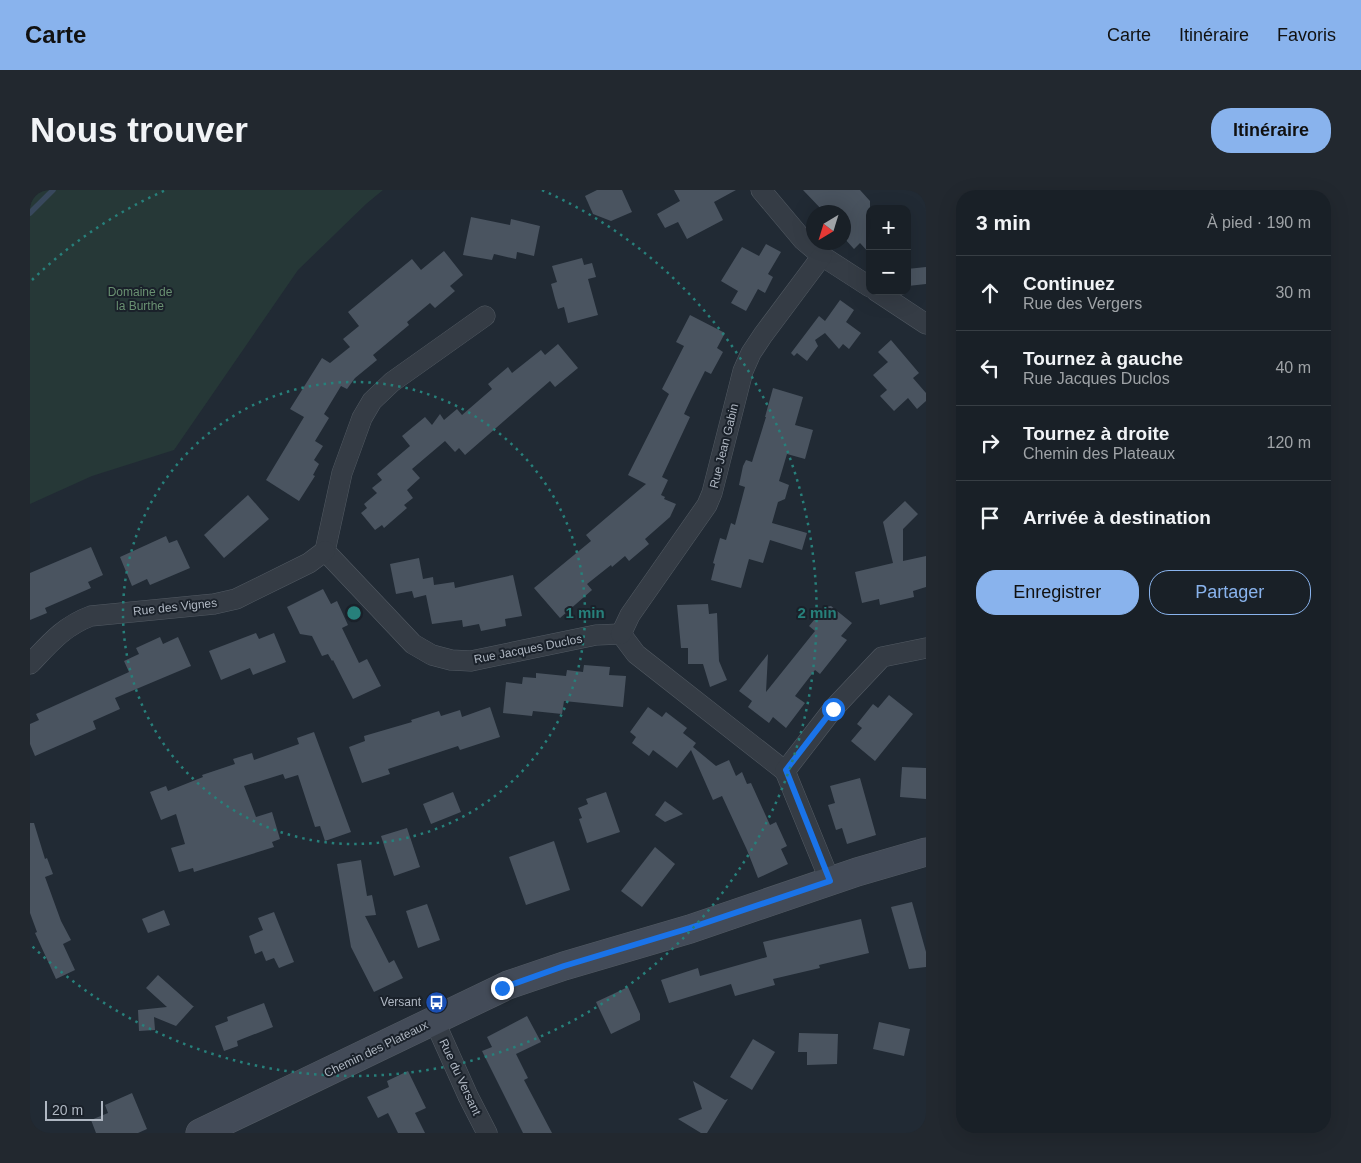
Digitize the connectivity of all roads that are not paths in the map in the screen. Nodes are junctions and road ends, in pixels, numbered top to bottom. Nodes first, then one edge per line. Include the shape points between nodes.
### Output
1 (761, 190) edge
2 (822, 256) junction
3 (866, 284) edge
4 (882, 295) edge
5 (485, 316) dead end
6 (926, 324) edge
7 (325, 552) junction
8 (621, 634) junction
9 (926, 648) edge
10 (30, 664) edge
11 (786, 770) junction
12 (926, 852) edge
13 (830, 881) junction
14 (434, 1020) junction
15 (200, 1133) edge
16 (487, 1133) edge

1 - 2 street via 803,240
2 - 3 street
2 - 8 street, Rue Jean Gabin via 751,353 743,371 708,505 630,614
4 - 6 street
5 - 7 street via 400,376 372,401 362,418 342,473
7 - 8 street, Rue Jacques Duclos via 413,644 441,658 471,660 596,635
7 - 10 street, Rue des Vignes via 236,599 91,616 76,621
8 - 11 street via 636,654
9 - 11 street via 882,657 833,709
11 - 13 street
12 - 13 street, Chemin des Plateaux
13 - 14 street, Chemin des Plateaux via 508,985
14 - 15 street, Chemin des Plateaux
14 - 16 street, Rue du Versant

